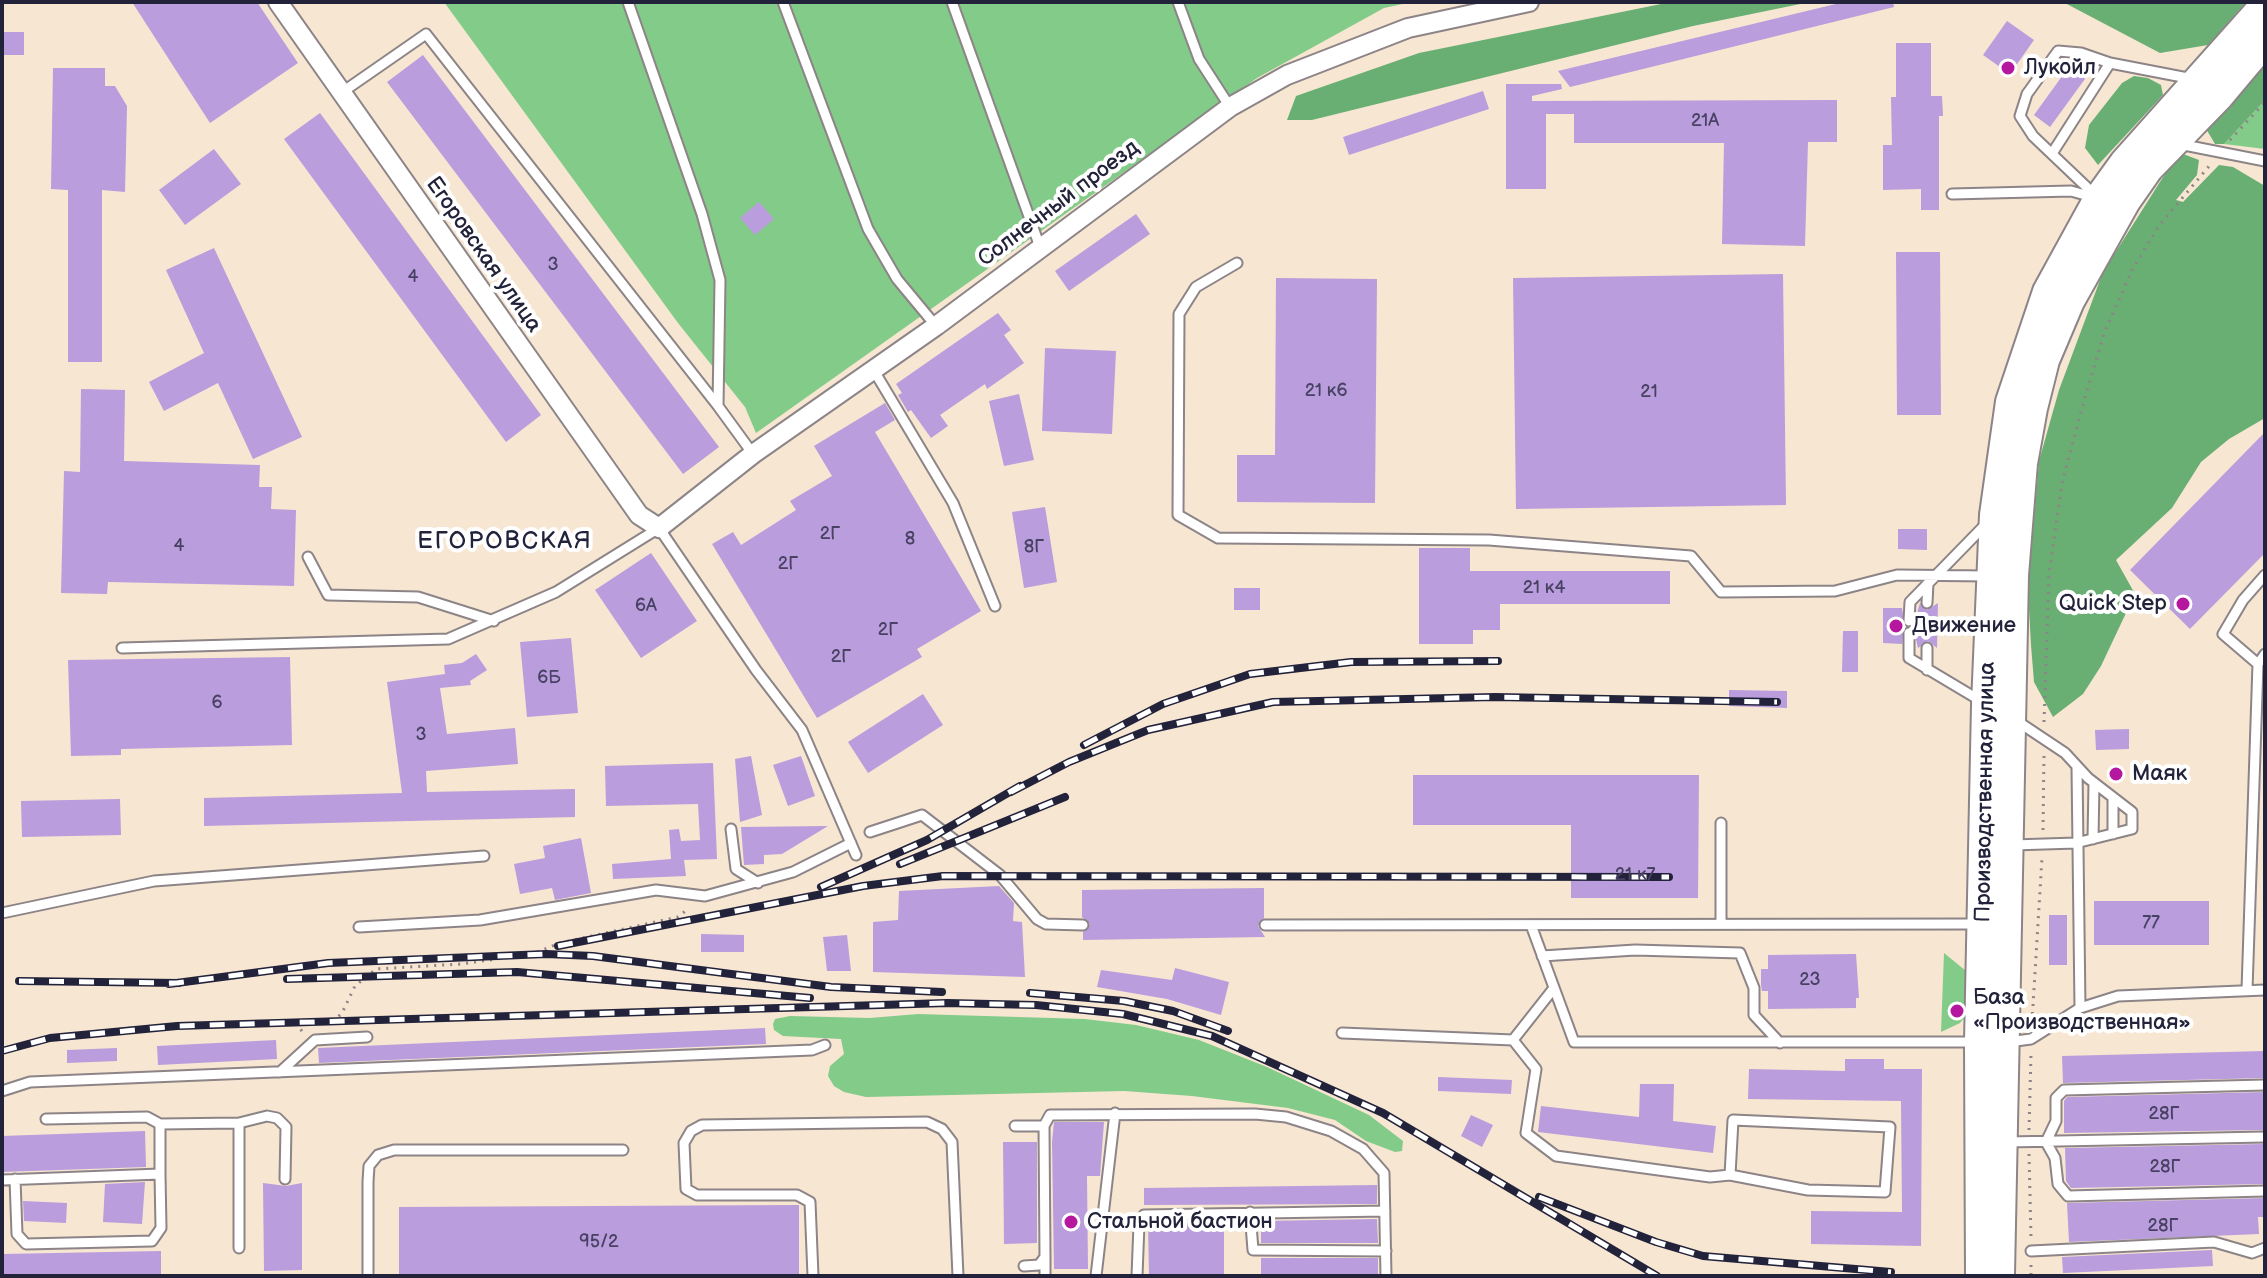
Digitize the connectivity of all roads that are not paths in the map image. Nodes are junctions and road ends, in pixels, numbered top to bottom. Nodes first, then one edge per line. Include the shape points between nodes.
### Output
1 (278, 2) edge
2 (628, 2) edge
3 (783, 2) edge
4 (952, 2) edge
5 (1178, 2) edge
6 (1529, 2) edge
7 (2265, 6) edge
8 (2265, 40) edge
9 (2110, 63) junction
10 (2197, 80) junction
11 (341, 93) junction
12 (1230, 107) junction
13 (2171, 142) junction
14 (2053, 152) junction
15 (2265, 161) edge
16 (1952, 194) dead end
17 (2099, 199) junction
18 (1040, 247) junction
19 (1237, 263) dead end
20 (936, 326) junction
21 (873, 369) junction
22 (718, 406) junction
23 (753, 454) junction
24 (1995, 515) junction
25 (659, 528) junction
26 (308, 557) dead end
27 (2265, 575) edge
28 (1992, 576) junction
29 (1931, 580) junction
30 (1927, 603) dead end
31 (995, 606) dead end
32 (494, 621) junction
33 (1909, 621) dead end
34 (1909, 633) dead end
35 (122, 648) dead end
36 (1927, 648) dead end
37 (2265, 654) edge
38 (2258, 664) junction
39 (1927, 670) junction
40 (1998, 710) junction
41 (2077, 767) junction
42 (2094, 783) junction
43 (2113, 798) junction
44 (1721, 823) dead end
45 (731, 829) dead end
46 (870, 832) dead end
47 (2113, 834) junction
48 (2093, 839) junction
49 (851, 843) junction
50 (2076, 843) junction
51 (2005, 845) junction
52 (856, 855) dead end
53 (484, 856) dead end
54 (758, 883) junction
55 (1994, 885) junction
56 (2, 913) edge
57 (1721, 924) junction
58 (1083, 925) dead end
59 (1265, 925) dead end
60 (1531, 925) junction
61 (1982, 925) junction
62 (359, 927) dead end
63 (1542, 956) junction
64 (1554, 988) junction
65 (2247, 990) junction
66 (2265, 990) edge
67 (2080, 1008) junction
68 (1342, 1033) dead end
69 (367, 1037) dead end
70 (1513, 1040) junction
71 (2005, 1041) junction
72 (1780, 1043) junction
73 (825, 1045) dead end
74 (280, 1072) junction
75 (2265, 1085) edge
76 (2, 1091) edge
77 (1115, 1113) junction
78 (46, 1119) dead end
79 (239, 1123) junction
80 (160, 1124) junction
81 (1015, 1126) dead end
82 (1044, 1126) junction
83 (2265, 1137) edge
84 (2016, 1141) junction
85 (2046, 1142) junction
86 (623, 1150) dead end
87 (160, 1174) junction
88 (1730, 1175) junction
89 (15, 1179) junction
90 (285, 1179) dead end
91 (2, 1180) edge
92 (2265, 1191) edge
93 (1385, 1211) junction
94 (1250, 1212) junction
95 (239, 1248) dead end
96 (2265, 1248) edge
97 (1386, 1251) junction
98 (2031, 1251) road end
99 (1045, 1257) junction
100 (1024, 1266) dead end
101 (368, 1276) edge
102 (813, 1276) edge
103 (958, 1276) edge
104 (1045, 1276) edge
105 (1096, 1276) edge
106 (1137, 1276) edge
107 (1386, 1276) edge
108 (1981, 1276) edge
109 (1999, 1276) edge

1 - 11 street, Егоровская улица
2 - 22 lane via 720,280
3 - 20 lane via 868,229 897,279
4 - 18 lane
5 - 12 lane via 1199,59
6 - 12 street, Солнечный проезд via 1408,28 1287,75
7 - 10 highway, Производственная улица
8 - 13 highway, Производственная улица
9 - 10 lane
9 - 14 lane
9 - 14 lane via 2058,51 2027,94 2020,116
10 - 17 highway, Производственная улица
11 - 22 lane via 426,34
11 - 25 street, Егоровская улица via 639,515
12 - 18 street, Солнечный проезд
13 - 15 lane
13 - 40 highway, Производственная улица via 2094,251 2044,360 2017,514
14 - 17 lane
16 - 17 lane via 2071,191
17 - 24 highway, Производственная улица via 2048,292 2024,357 2011,402
18 - 20 street, Солнечный проезд
19 - 29 lane via 1196,287 1179,314 1178,515 1218,538 1489,540 1691,556 1721,592 1835,591 1897,575
20 - 21 street, Солнечный проезд
21 - 23 street, Солнечный проезд
21 - 31 lane via 953,503
22 - 23 lane
23 - 25 street, Солнечный проезд
24 - 28 highway, Производственная улица
24 - 29 lane
25 - 32 lane via 556,592
25 - 49 lane via 802,730
26 - 32 lane via 328,595 418,597
27 - 38 lane via 2223,634
28 - 29 lane
28 - 40 highway, Производственная улица
29 - 30 lane
29 - 33 lane via 1910,602
32 - 35 lane via 448,639
34 - 39 lane via 1909,658
36 - 39 lane
37 - 38 lane
38 - 65 lane
39 - 40 lane
40 - 41 lane
40 - 51 highway, Производственная улица
40 - 55 highway, Производственная улица
41 - 42 lane
41 - 50 lane
42 - 43 lane
42 - 48 lane
43 - 47 lane
43 - 47 lane via 2132,812 2132,829
44 - 57 lane
45 - 54 lane via 736,869
46 - 58 lane via 922,815 1000,875 1037,919
47 - 48 lane
48 - 50 lane
49 - 52 lane
49 - 54 lane
50 - 51 lane
50 - 67 lane
51 - 55 highway, Производственная улица
53 - 56 lane via 154,881
54 - 62 lane via 705,896 656,890 480,920
55 - 61 highway, Производственная улица
55 - 71 highway, Производственная улица
57 - 60 lane
57 - 61 lane
59 - 60 lane
60 - 63 lane
61 - 71 highway, Производственная улица
63 - 64 lane
63 - 72 lane via 1635,950 1740,953 1754,988 1754,1015
64 - 70 lane
64 - 72 lane via 1574,1042
65 - 66 lane
65 - 67 lane via 2118,996
67 - 71 lane
68 - 70 lane
69 - 74 lane via 315,1040
70 - 88 lane via 1536,1069 1526,1133 1556,1156 1710,1177
71 - 72 lane
71 - 84 highway, Производственная улица
71 - 108 highway, Производственная улица
73 - 74 lane via 812,1050
74 - 76 lane via 30,1082
75 - 85 lane via 2064,1090 2056,1098 2056,1121
77 - 82 lane via 1054,1113
77 - 93 lane via 1255,1114 1331,1131 1363,1149 1384,1173
77 - 105 lane
78 - 80 lane via 147,1117
79 - 80 lane
79 - 90 lane via 267,1116 283,1122
79 - 95 lane
80 - 87 lane
81 - 82 lane
82 - 99 lane
83 - 85 lane
84 - 85 lane
84 - 109 highway, Производственная улица
85 - 92 lane via 2055,1158 2058,1184 2068,1196
86 - 101 lane via 394,1150 378,1155 369,1166
87 - 89 lane
87 - 89 lane via 161,1228 152,1241 26,1244 17,1234
88 - 88 lane via 1733,1120 1890,1127 1885,1192 1808,1190
89 - 91 lane
93 - 94 lane
93 - 97 lane
94 - 97 lane via 1253,1250
94 - 106 lane via 1144,1215
96 - 98 lane via 2252,1253 2214,1242
97 - 107 lane
99 - 100 lane via 1039,1265
99 - 104 lane
102 - 103 lane via 810,1202 797,1195 697,1195 686,1189 684,1143 691,1131 702,1125 912,1122 942,1129 952,1142

